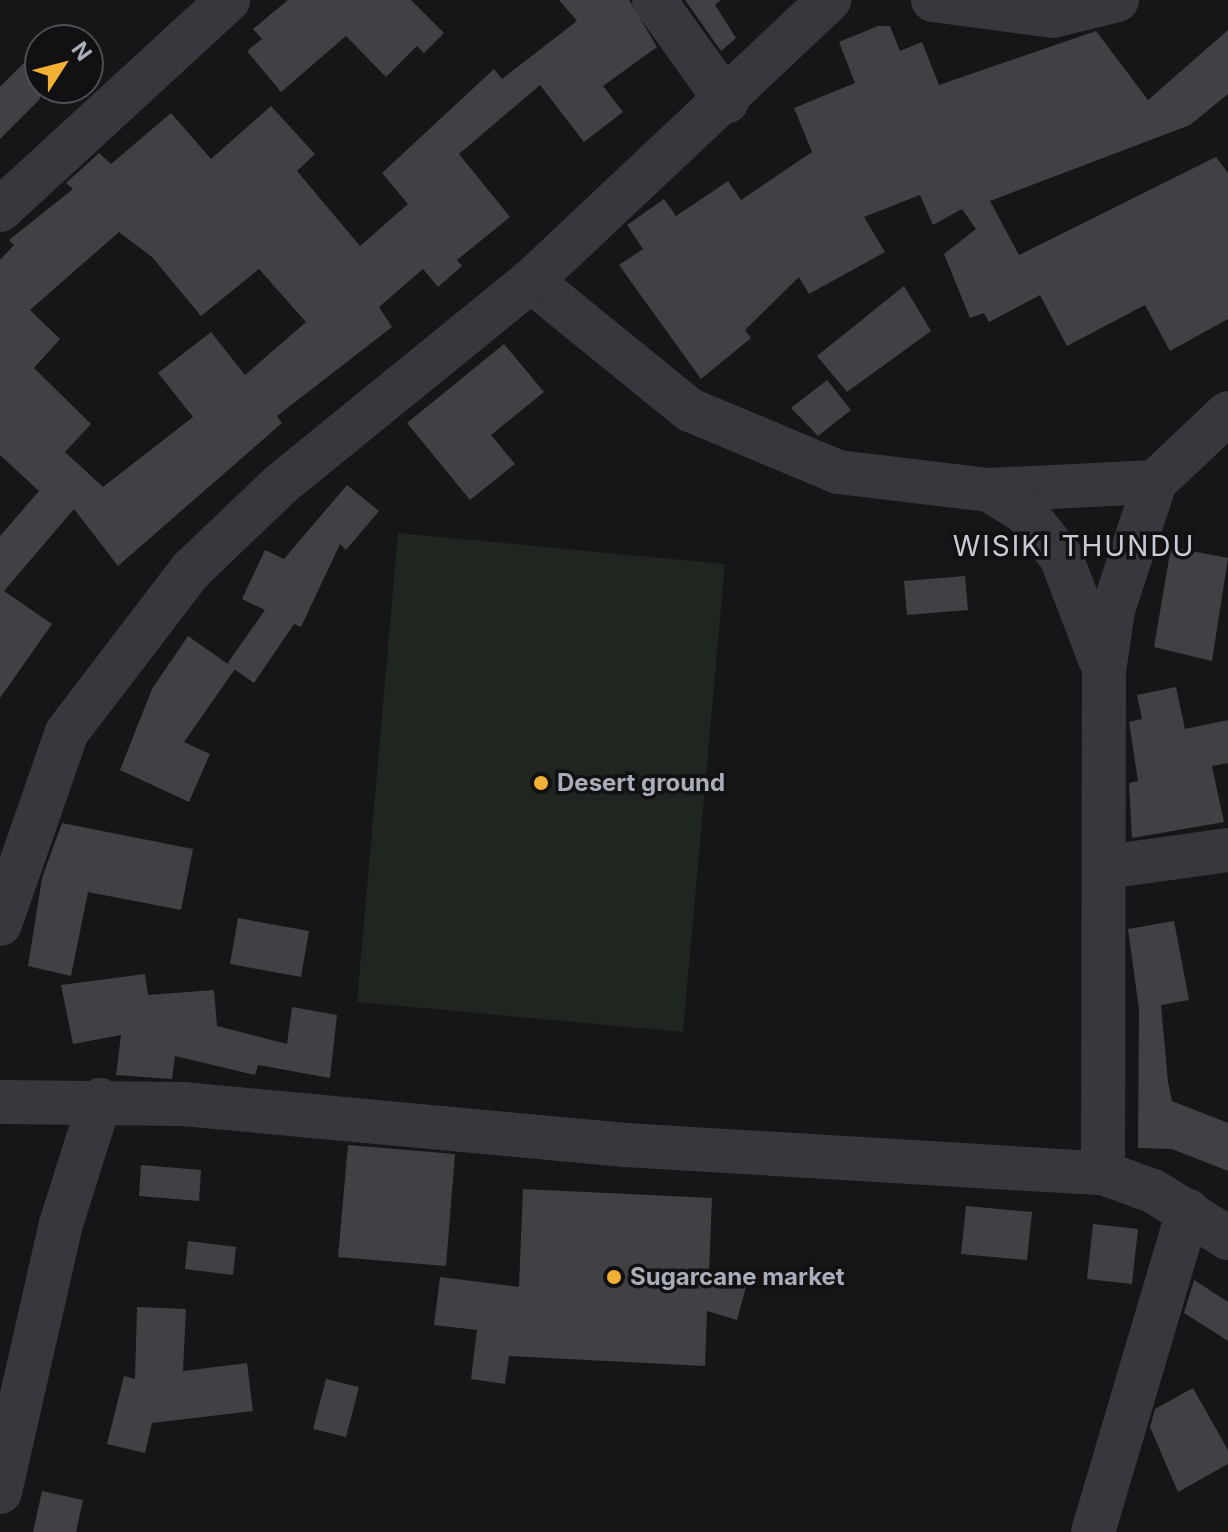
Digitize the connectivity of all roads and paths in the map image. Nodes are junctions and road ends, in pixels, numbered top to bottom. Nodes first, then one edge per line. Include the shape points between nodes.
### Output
1 (228, 0) edge
2 (654, 0) edge
3 (829, 0) edge
4 (933, 0) edge
5 (1117, 0) edge
6 (727, 102) junction
7 (0, 210) edge
8 (531, 281) junction
9 (1228, 413) edge
10 (1155, 482) junction
11 (989, 490) junction
12 (1104, 671) junction
13 (1228, 850) edge
14 (1106, 867) junction
15 (0, 924) edge
16 (100, 1100) junction
17 (0, 1102) edge
18 (1103, 1173) junction
19 (1188, 1211) junction
20 (1228, 1238) edge
21 (0, 1492) edge
22 (1093, 1532) edge

1 - 7 street
2 - 6 street
3 - 6 street
4 - 5 street via 1053,16
6 - 8 street
8 - 11 street via 690,410 762,446 838,472
8 - 15 street via 281,484 191,570 67,732
9 - 10 street
10 - 11 street
10 - 12 street via 1113,610
11 - 12 street via 1025,512 1061,557
12 - 14 street
13 - 14 street
14 - 18 street
16 - 17 street
16 - 18 street via 625,1145
16 - 21 street via 61,1224
18 - 19 street
19 - 20 street
19 - 22 street

